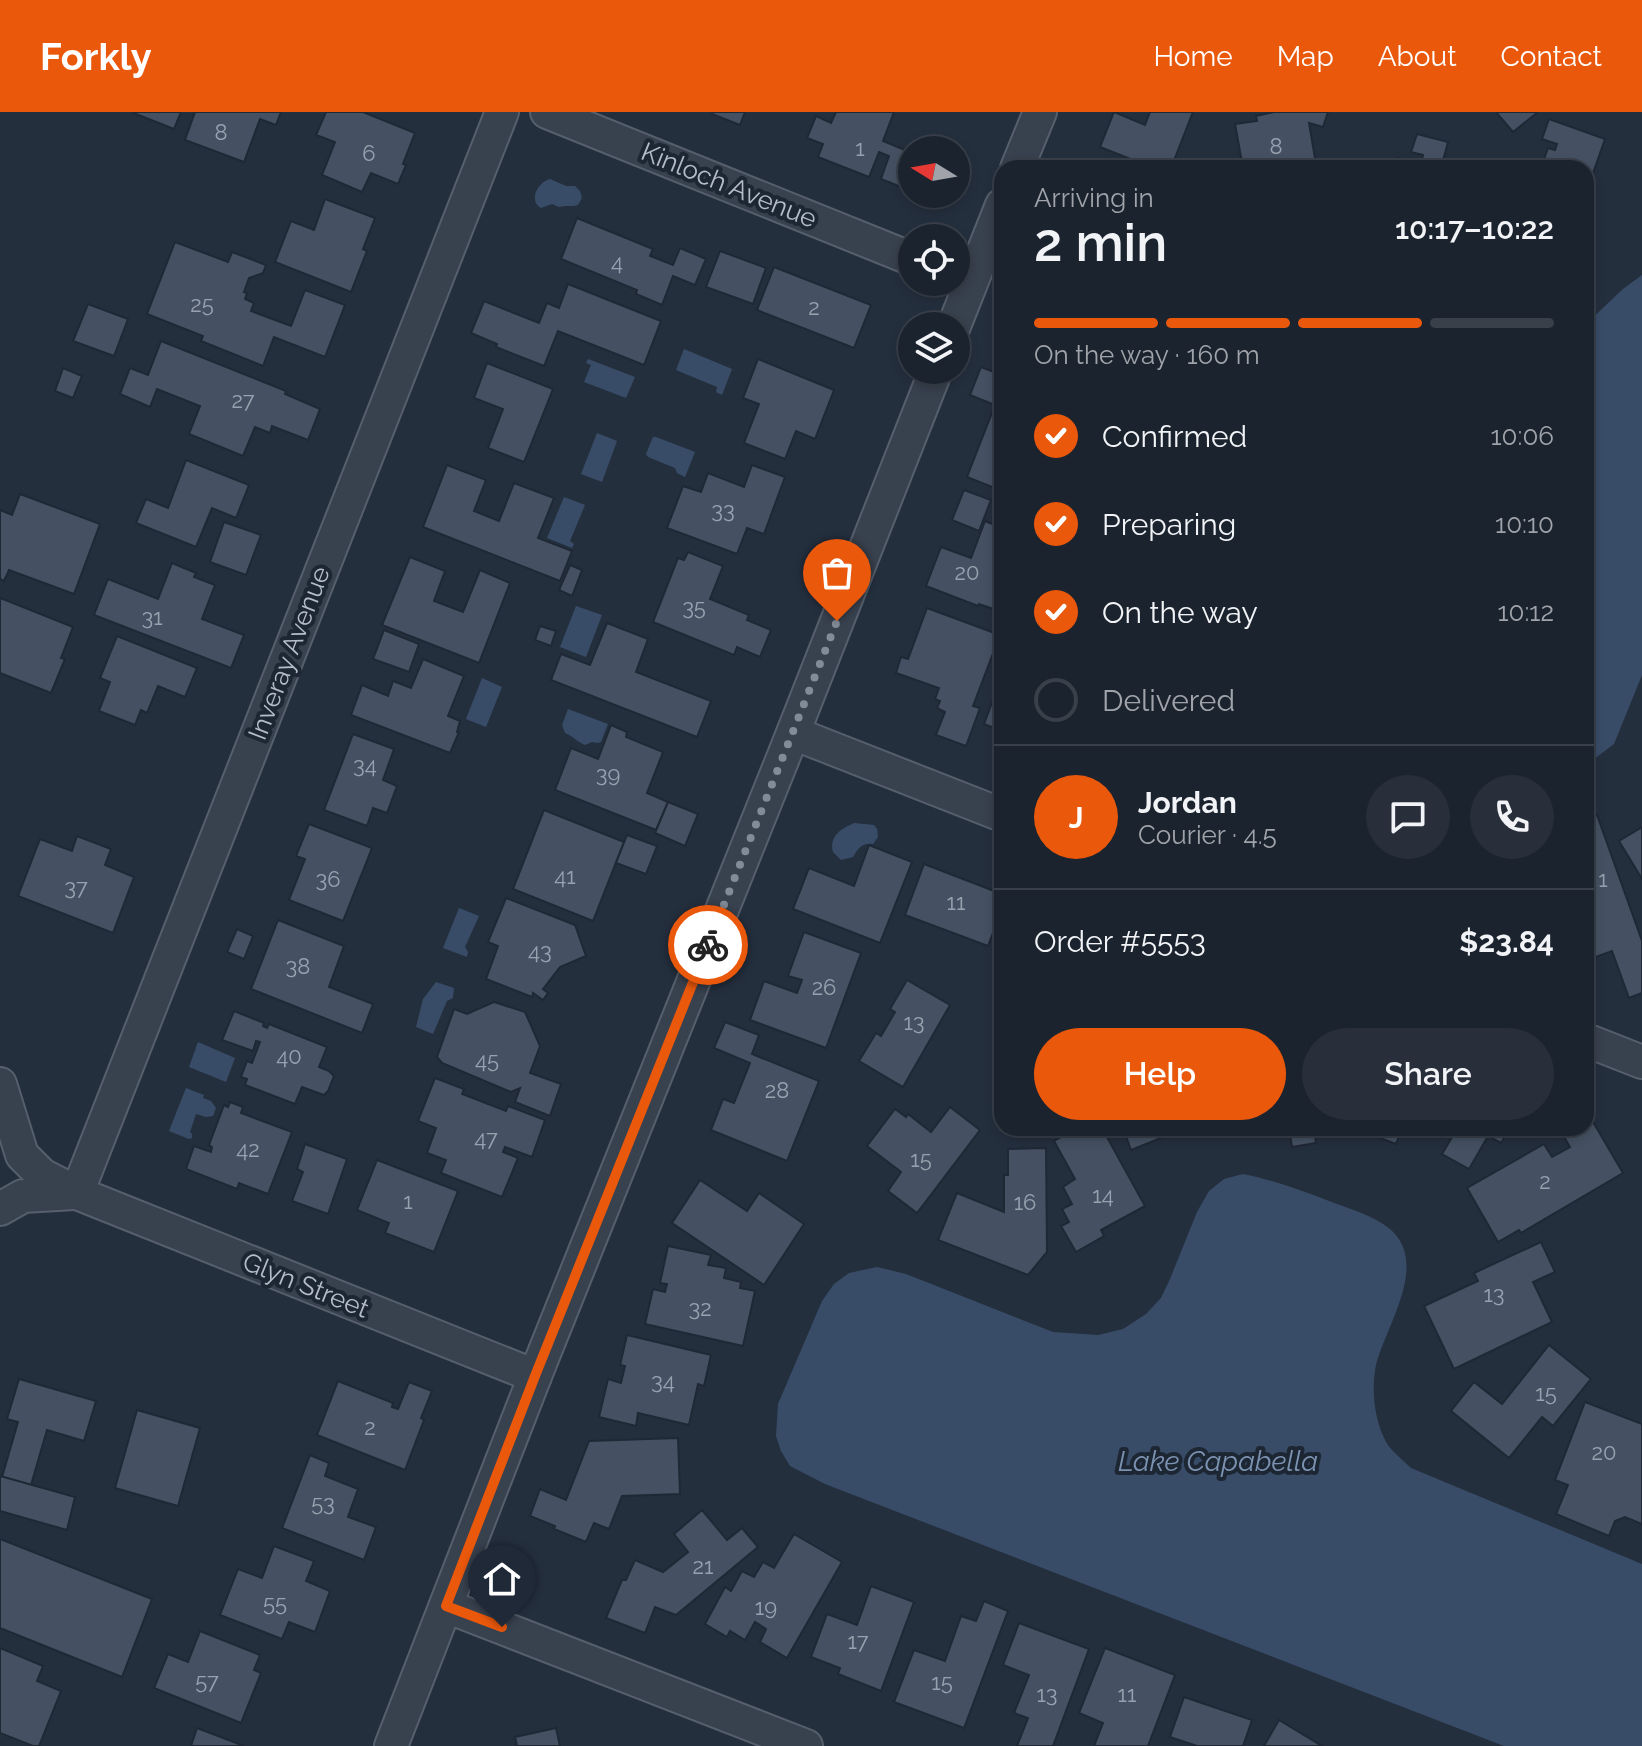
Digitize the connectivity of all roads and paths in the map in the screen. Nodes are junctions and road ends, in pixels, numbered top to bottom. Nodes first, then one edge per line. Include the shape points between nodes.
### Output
1 (502, 112) edge
2 (547, 112) edge
3 (1040, 112) edge
4 (1020, 160) edge
5 (994, 220) edge
6 (898, 253) edge
7 (970, 266) edge
8 (930, 384) edge
9 (793, 733) junction
10 (994, 812) edge
11 (1594, 1043) edge
12 (1642, 1062) edge
13 (0, 1084) edge
14 (77, 1193) junction
15 (0, 1209) edge
16 (535, 1376) junction
17 (446, 1606) junction
18 (391, 1746) edge
19 (806, 1746) edge

1 - 14 street, Inveray Avenue
2 - 6 street, Kinloch Avenue
3 - 4 street
5 - 7 street
8 - 9 street
9 - 10 street
9 - 16 street
11 - 12 street
13 - 14 street, Glyn Street via 22,1155 42,1175
14 - 15 street, Glyn Street via 23,1196
14 - 16 street, Glyn Street
16 - 17 street
17 - 18 street
17 - 19 street

